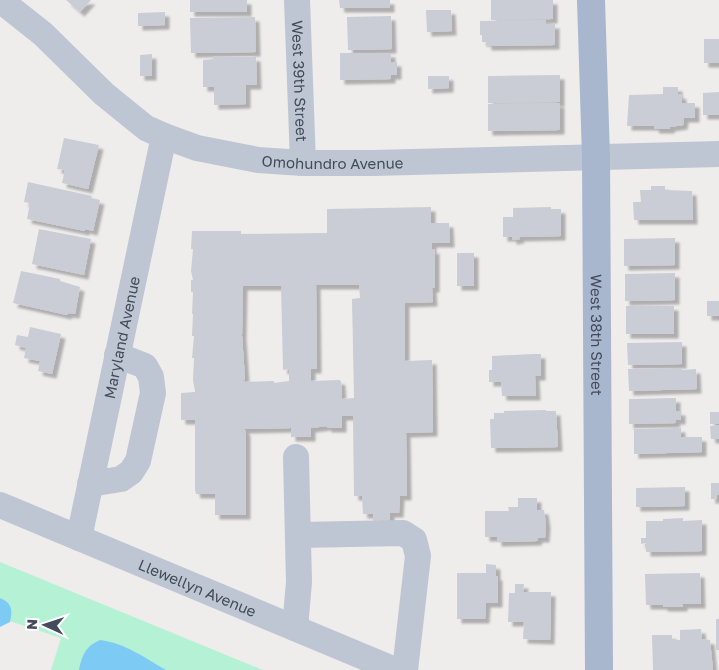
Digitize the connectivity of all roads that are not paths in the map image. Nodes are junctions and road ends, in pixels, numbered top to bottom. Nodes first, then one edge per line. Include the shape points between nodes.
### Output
1 (0, 0) edge
2 (297, 0) edge
3 (591, 0) edge
4 (164, 136) junction
5 (719, 154) edge
6 (596, 156) junction
7 (303, 162) junction
8 (117, 355) junction
9 (296, 457) dead end
10 (90, 484) junction
11 (0, 505) edge
12 (298, 535) junction
13 (79, 538) junction
14 (295, 628) junction
15 (395, 670) edge
16 (405, 670) edge
17 (599, 670) edge

1 - 4 street, Omohundro Avenue via 43,34 104,94 146,128
2 - 7 street, West 39th Street
3 - 6 main road, West 38th Street
4 - 7 street, Omohundro Avenue via 197,148 249,158
4 - 8 street, Maryland Avenue
5 - 6 street, Omohundro Avenue
6 - 7 street, Omohundro Avenue
6 - 17 main road, West 38th Street
8 - 10 street, Maryland Avenue
8 - 10 street via 145,366 151,377 153,394 138,460 131,472 121,479
9 - 12 street
10 - 13 street, Maryland Avenue
11 - 13 street, Llewellyn Avenue
12 - 14 street via 299,582
12 - 16 street via 403,533 414,540 418,556
13 - 14 street, Llewellyn Avenue
14 - 15 street, Llewellyn Avenue

